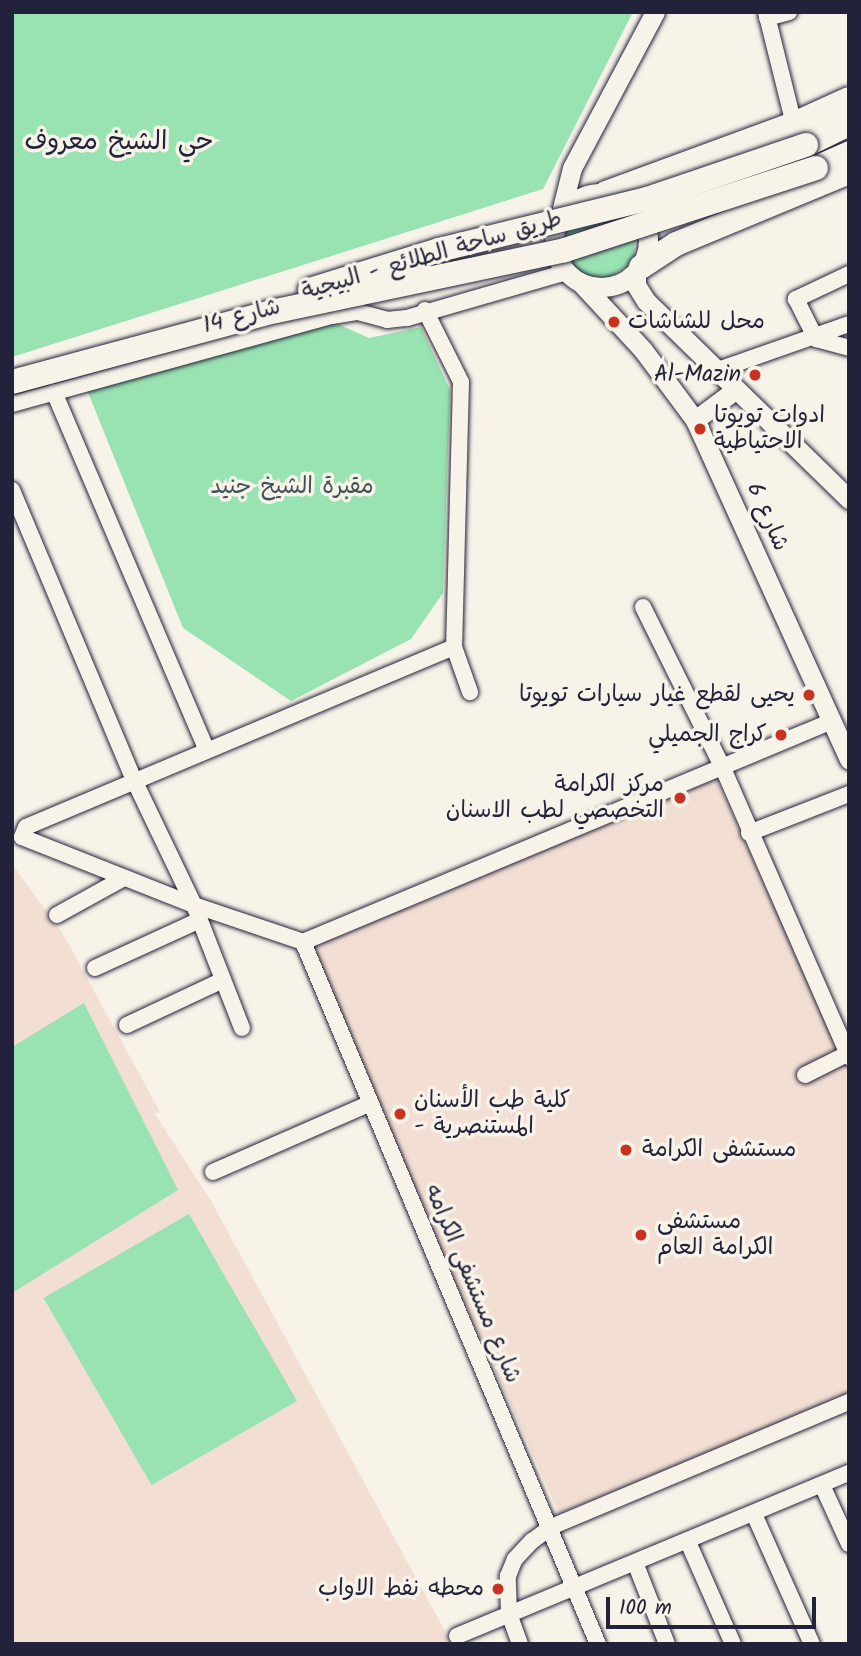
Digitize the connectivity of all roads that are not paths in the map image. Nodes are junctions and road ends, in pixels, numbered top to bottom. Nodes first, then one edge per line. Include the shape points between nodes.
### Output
1 (655, 12) edge
2 (789, 12) edge
3 (766, 15) edge
4 (849, 99) edge
5 (849, 124) edge
6 (800, 134) junction
7 (588, 144) junction
8 (849, 153) edge
9 (849, 172) edge
10 (603, 193) junction
11 (560, 217) junction
12 (638, 269) junction
13 (849, 274) edge
14 (573, 278) junction
15 (425, 310) junction
16 (849, 324) edge
17 (816, 338) junction
18 (849, 348) edge
19 (715, 371) junction
20 (12, 381) edge
21 (736, 390) junction
22 (54, 391) junction
23 (12, 404) edge
24 (695, 420) junction
25 (12, 491) edge
26 (849, 499) edge
27 (643, 607) dead end
28 (454, 648) junction
29 (470, 692) dead end
30 (832, 722) junction
31 (206, 749) junction
32 (849, 760) edge
33 (722, 766) junction
34 (134, 780) junction
35 (849, 794) edge
36 (749, 834) junction
37 (124, 878) junction
38 (197, 912) junction
39 (57, 915) dead end
40 (303, 942) junction
41 (95, 968) dead end
42 (223, 980) junction
43 (127, 1025) dead end
44 (242, 1028) dead end
45 (848, 1055) edge
46 (805, 1075) dead end
47 (371, 1103) junction
48 (212, 1172) dead end
49 (849, 1402) edge
50 (849, 1473) edge
51 (822, 1485) junction
52 (754, 1514) junction
53 (551, 1527) junction
54 (848, 1541) edge
55 (688, 1542) junction
56 (636, 1565) junction
57 (574, 1586) junction
58 (509, 1614) junction
59 (457, 1636) dead end
60 (520, 1644) edge
61 (598, 1644) edge
62 (667, 1644) edge
63 (733, 1644) edge
64 (812, 1644) edge

1 - 7 street
2 - 3 street
3 - 6 street
4 - 6 main road
5 - 6 main road, طريق ساحة الطلائع - البيجية
6 - 10 main road
6 - 20 main road, طريق ساحة الطلائع - البيجية, bridge via 647,199 415,257
7 - 10 street via 587,181
7 - 11 street via 568,177
8 - 20 main road, طريق ساحة الطلائع - البيجية, bridge via 816,168 565,250 276,311
9 - 12 main road via 667,248
10 - 11 street via 571,203
10 - 12 street via 631,202 646,225 647,253
11 - 14 street via 553,243
12 - 14 street via 605,288
12 - 19 street via 636,285 646,301
13 - 17 street via 796,299
14 - 15 street, شارع 14
14 - 24 street, شارع 6 via 643,350
15 - 22 street, شارع 14 via 387,320 358,312 332,316
15 - 28 street via 461,382
16 - 17 street
17 - 18 street
17 - 19 street
19 - 21 street
21 - 24 street
21 - 26 street
22 - 23 street, شارع 14
22 - 31 street
24 - 30 street, شارع 6
25 - 34 street
27 - 33 street
28 - 29 street
28 - 31 street
30 - 32 street, شارع 6
30 - 33 street
31 - 34 street
33 - 36 street
33 - 40 street
34 - 37 street via 21,833
34 - 38 street
35 - 36 street
36 - 45 street
37 - 38 street
37 - 39 street
38 - 40 street
38 - 41 street
38 - 42 street
40 - 47 street, شارع مستشفى الكرامه
42 - 43 street
42 - 44 street
45 - 46 street
47 - 48 street
47 - 53 street, شارع مستشفى الكرامه
49 - 53 street
50 - 51 street
51 - 52 street
51 - 54 street
52 - 55 street
52 - 64 street
53 - 57 street, شارع مستشفى الكرامه
53 - 58 street via 515,1559 508,1576
55 - 56 street
55 - 63 street
56 - 57 street
56 - 62 street
57 - 58 street
57 - 61 street, شارع مستشفى الكرامه
58 - 59 street
58 - 60 street

